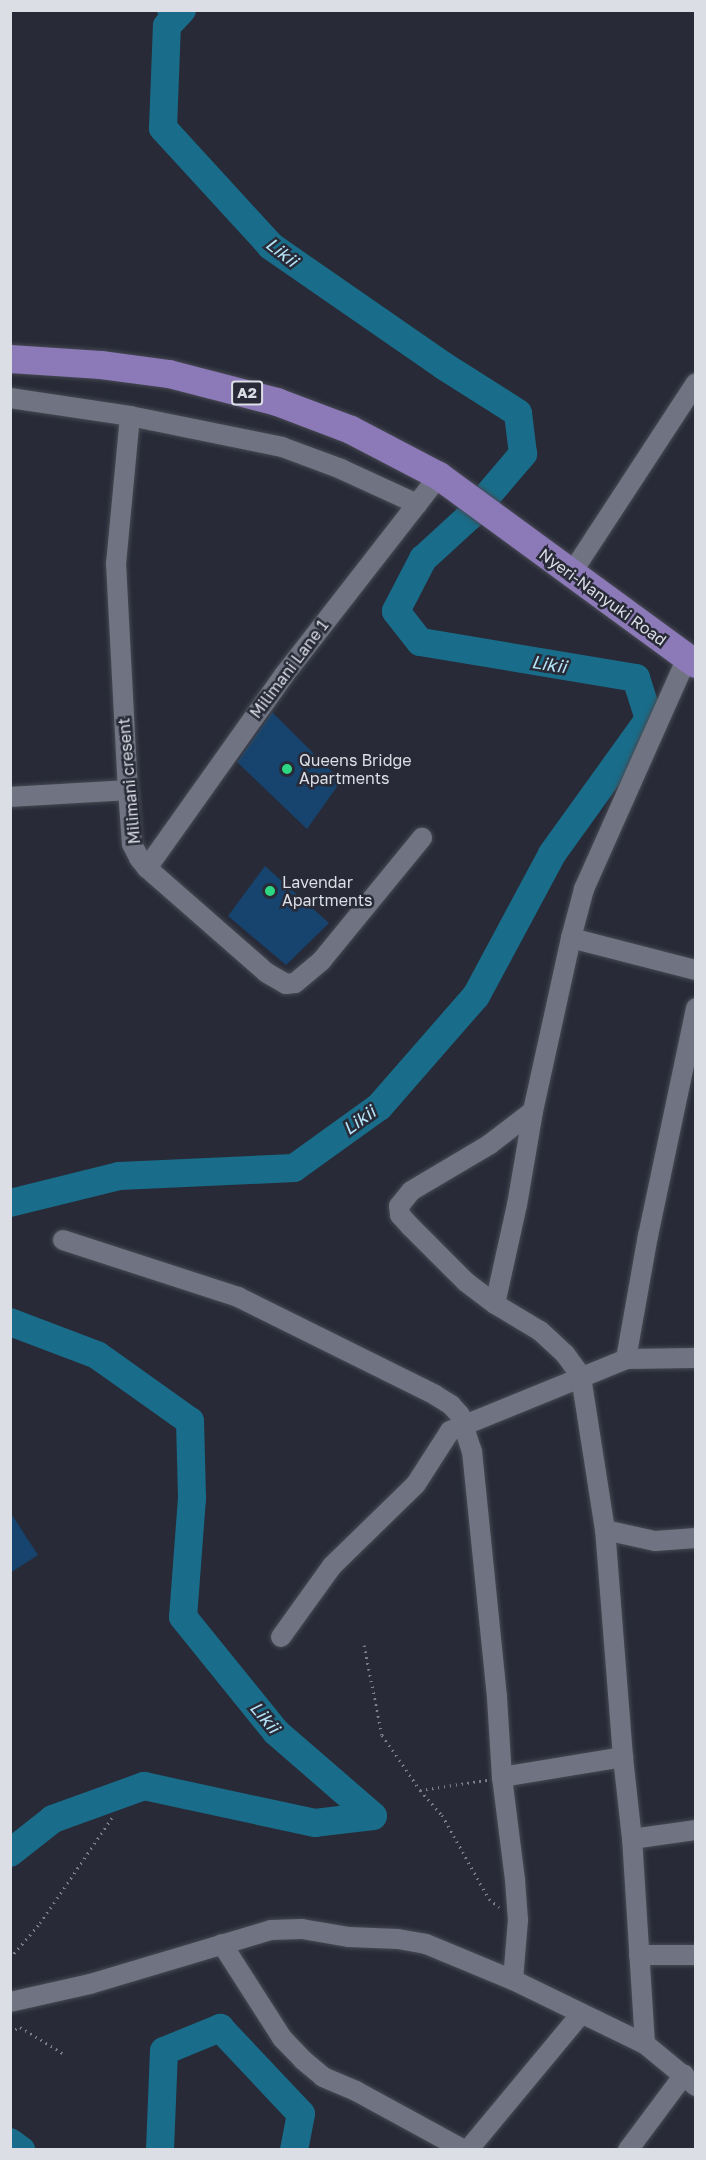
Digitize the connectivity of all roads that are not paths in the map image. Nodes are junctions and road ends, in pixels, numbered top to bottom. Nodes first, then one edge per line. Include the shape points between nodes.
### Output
1 (10, 359) edge
2 (696, 383) edge
3 (10, 398) edge
4 (130, 416) junction
5 (439, 476) junction
6 (417, 504) junction
7 (571, 574) junction
8 (691, 662) edge
9 (128, 790) junction
10 (10, 797) edge
11 (422, 838) dead end
12 (147, 868) junction
13 (570, 938) junction
14 (696, 970) edge
15 (696, 1008) edge
16 (533, 1111) junction
17 (63, 1240) dead end
18 (495, 1304) junction
19 (696, 1358) edge
20 (626, 1359) junction
21 (581, 1376) junction
22 (465, 1424) junction
23 (605, 1530) junction
24 (696, 1538) edge
25 (281, 1637) dead end
26 (623, 1757) junction
27 (502, 1777) junction
28 (696, 1830) edge
29 (632, 1839) junction
30 (222, 1944) junction
31 (639, 1955) junction
32 (696, 1955) edge
33 (513, 1980) junction
34 (10, 2002) edge
35 (580, 2015) junction
36 (645, 2044) junction
37 (690, 2080) edge
38 (466, 2150) edge
39 (628, 2150) edge

1 - 5 highway, A2 via 158,372 225,387 351,430
2 - 7 street
3 - 4 street
4 - 6 street via 282,447
4 - 9 street, Milimani cresent via 116,562
5 - 6 street, Milimani Lane 1
5 - 7 highway, Nyeri-Nanyuki Road / A2
6 - 12 street, Milimani Lane 1 via 284,675
7 - 8 highway, Nyeri-Nanyuki Road / A2
8 - 13 street via 596,859
9 - 10 street
9 - 12 street, Milimani cresent via 132,844
11 - 12 street, Milimani cresent via 322,960 295,983 286,984 267,973
13 - 14 street
13 - 16 street
15 - 20 street
16 - 18 street
16 - 18 street via 490,1144 411,1191 399,1206 400,1215 410,1226 466,1282
17 - 22 street via 238,1297 435,1395 451,1405
18 - 21 street via 540,1331
19 - 20 street
20 - 21 street
21 - 22 street
21 - 23 street
22 - 25 street via 450,1431 404,1499 332,1566
22 - 27 street via 472,1452
23 - 24 street via 655,1541
23 - 26 street
26 - 27 street
26 - 29 street
27 - 33 street via 518,1920
28 - 29 street
29 - 31 street
30 - 33 street via 287,1929 398,1939 426,1944
30 - 34 street via 90,1984
30 - 38 street via 282,2038 323,2077
31 - 32 street
31 - 36 street
33 - 35 street
35 - 36 street
35 - 38 street
36 - 37 street
37 - 39 street

